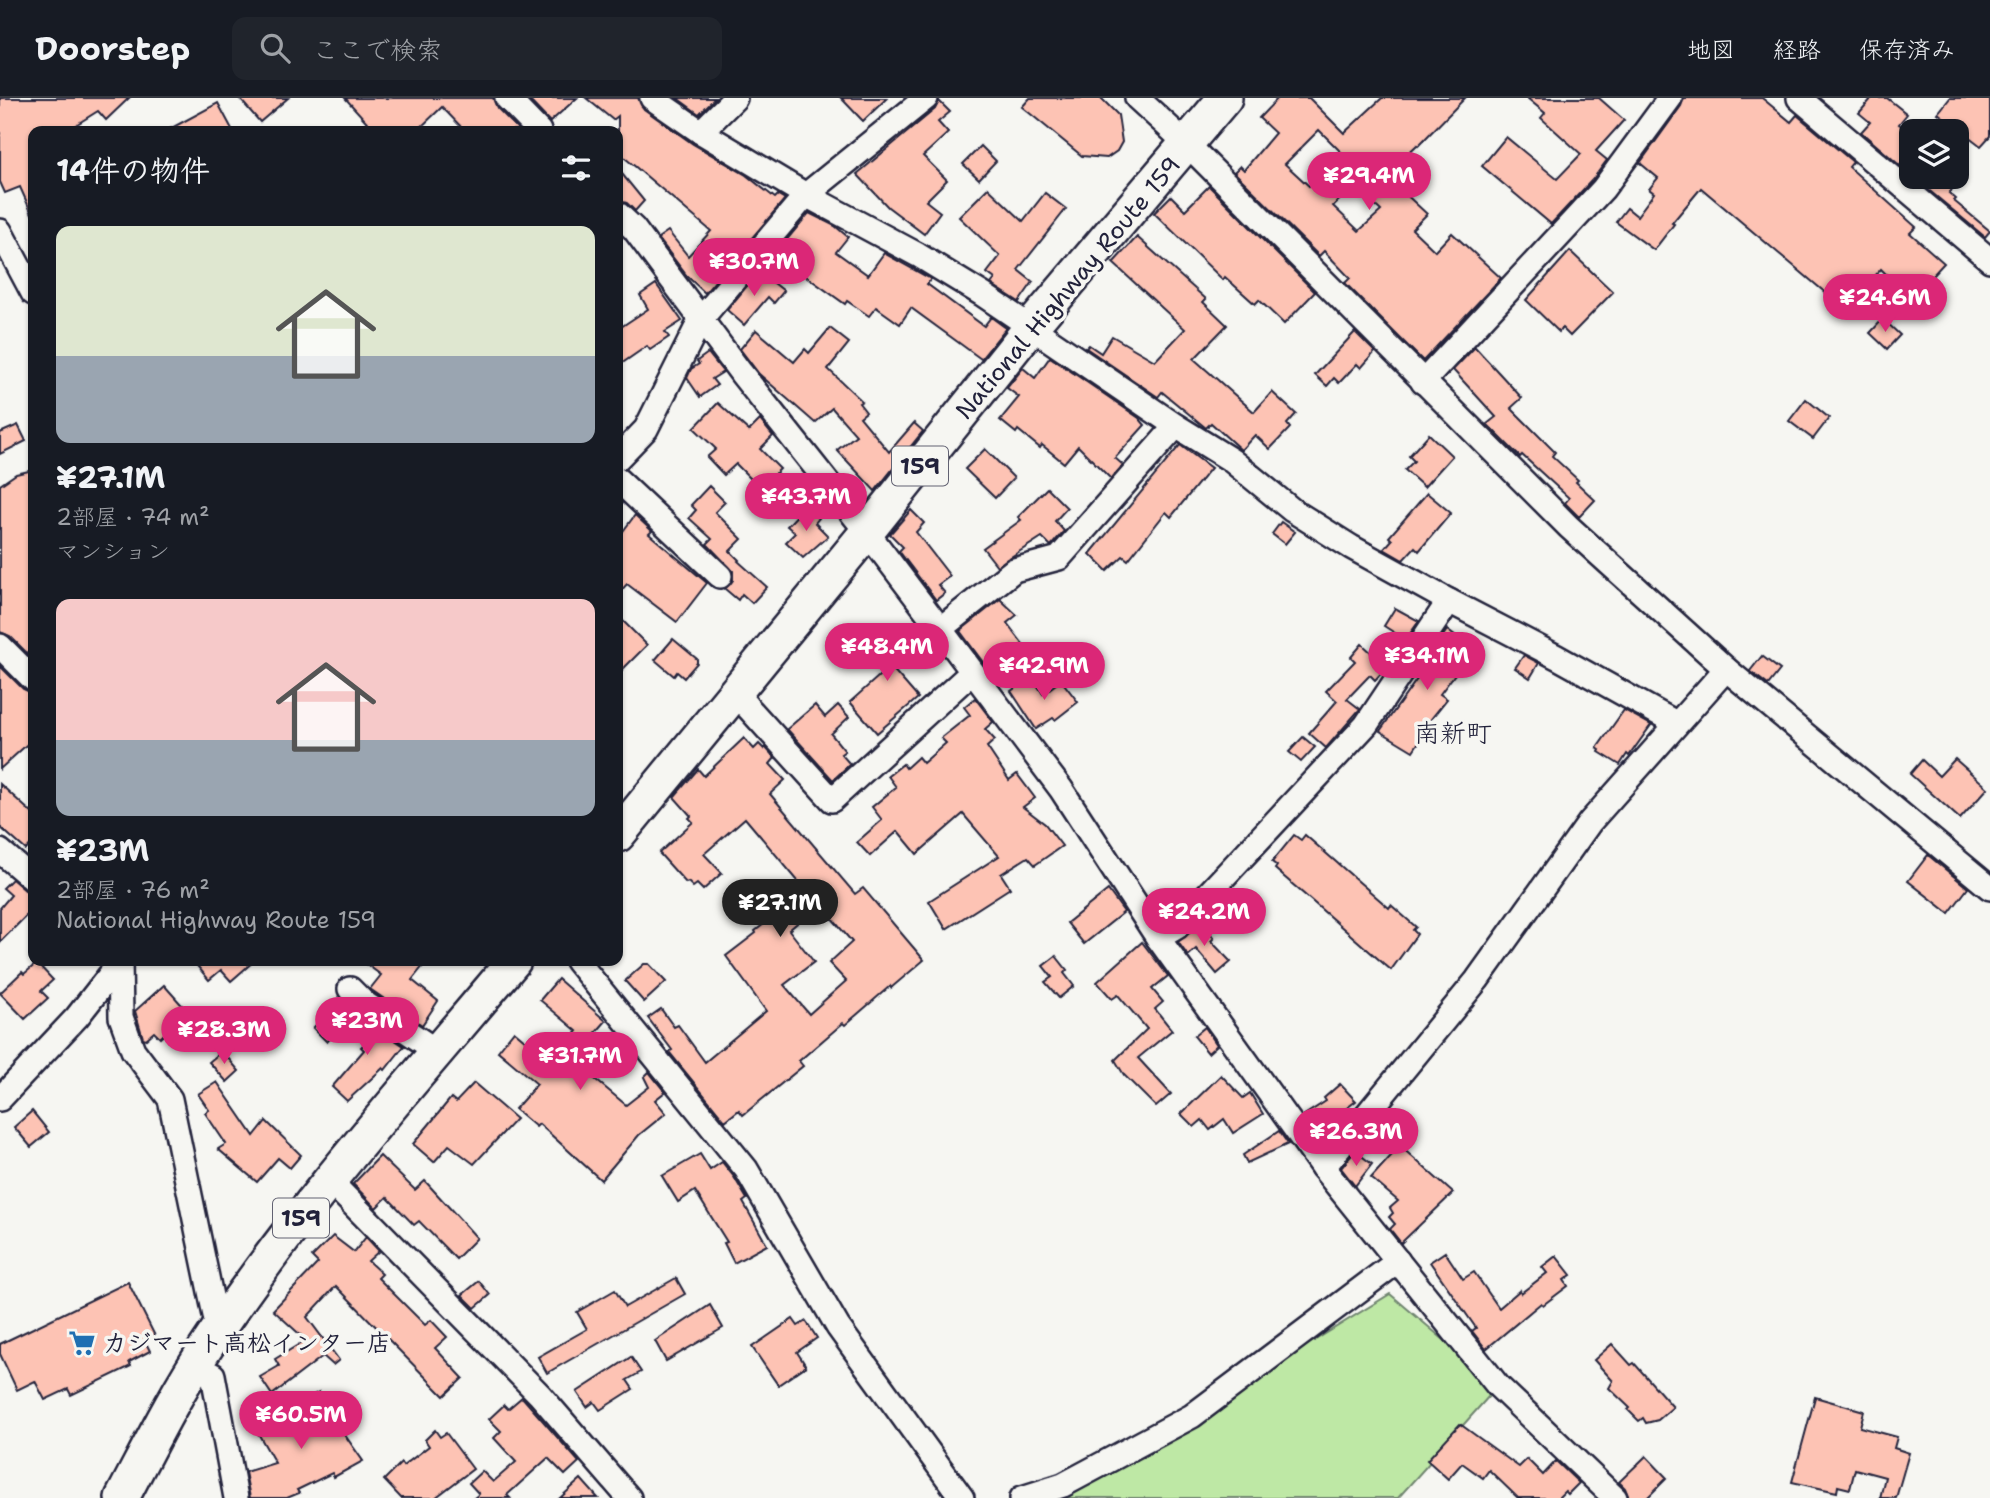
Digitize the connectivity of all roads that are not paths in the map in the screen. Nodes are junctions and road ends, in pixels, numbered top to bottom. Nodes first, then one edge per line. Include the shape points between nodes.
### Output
1 (507, 98) edge
2 (652, 98) edge
3 (734, 98) edge
4 (926, 98) edge
5 (1137, 98) edge
6 (1225, 98) edge
7 (1670, 98) edge
8 (1799, 98) edge
9 (534, 126) edge
10 (701, 132) junction
11 (1187, 145) junction
12 (806, 195) junction
13 (623, 220) edge
14 (0, 231) edge
15 (1990, 260) edge
16 (28, 282) edge
17 (701, 320) junction
18 (1031, 327) junction
19 (1423, 382) junction
20 (1176, 426) junction
21 (623, 453) edge
22 (623, 485) edge
23 (867, 533) junction
24 (720, 576) dead end
25 (1448, 601) junction
26 (940, 629) junction
27 (0, 646) edge
28 (1726, 669) junction
29 (972, 672) junction
30 (28, 674) edge
31 (735, 693) junction
32 (1676, 723) junction
33 (623, 829) edge
34 (0, 851) edge
35 (28, 875) edge
36 (1990, 888) edge
37 (1158, 938) junction
38 (116, 966) edge
39 (120, 966) edge
40 (510, 966) edge
41 (581, 966) edge
42 (350, 989) dead end
43 (438, 1052) junction
44 (0, 1099) edge
45 (1323, 1168) junction
46 (330, 1181) junction
47 (1398, 1261) junction
48 (218, 1330) junction
49 (195, 1366) junction
50 (122, 1498) edge
51 (236, 1498) edge
52 (629, 1498) edge
53 (962, 1498) edge
54 (1022, 1498) edge
55 (1615, 1498) edge

1 - 9 street
2 - 10 street
3 - 10 street
4 - 12 street
5 - 11 street
6 - 11 highway, National Highway Route 159 / 159
7 - 19 street via 1603,189
8 - 15 street
10 - 12 street
11 - 18 highway, National Highway Route 159 / 159
11 - 19 street
12 - 17 street
12 - 18 street via 918,255
13 - 17 street
14 - 16 street
17 - 21 street via 646,429
17 - 23 street
18 - 20 street
18 - 23 highway, National Highway Route 159 / 159
19 - 28 street via 1569,527
20 - 25 street via 1231,460 1292,510
20 - 26 street via 1059,558 1014,570
22 - 24 street
23 - 26 street
23 - 31 highway, National Highway Route 159 / 159
25 - 32 street
25 - 37 street via 1366,725 1177,927
26 - 29 street
27 - 30 street
28 - 32 street
28 - 36 street
29 - 31 street via 831,800
29 - 37 street via 1061,789
31 - 33 highway, National Highway Route 159 / 159
32 - 45 street via 1590,822 1477,980
34 - 35 street
37 - 45 street
38 - 44 street via 78,1017
39 - 48 street via 121,1017 133,1050 170,1100
40 - 43 highway, 159
41 - 53 street via 746,1169 838,1327
42 - 43 street via 362,1002
43 - 46 highway, 159
45 - 47 street
46 - 48 highway, 159
46 - 52 street via 540,1395
47 - 54 street via 1192,1416 1063,1485
47 - 55 street via 1498,1386
48 - 49 highway, 159
49 - 50 highway, 159
49 - 51 street via 213,1375

